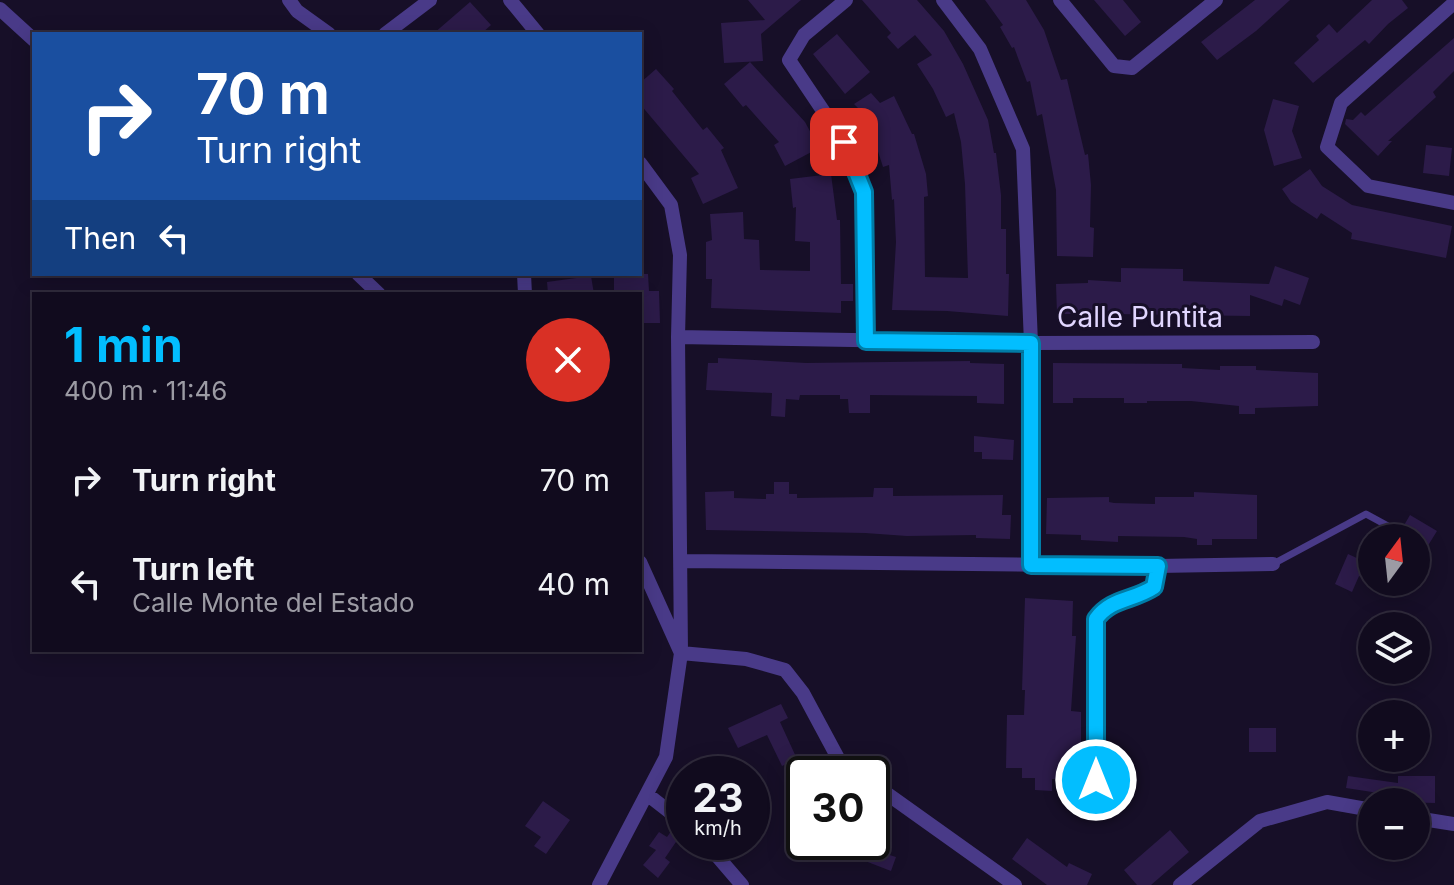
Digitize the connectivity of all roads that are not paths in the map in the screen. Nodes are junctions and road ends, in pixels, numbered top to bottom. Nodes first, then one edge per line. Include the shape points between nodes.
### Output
1 (289, 0) edge
2 (430, 0) edge
3 (510, 0) edge
4 (846, 0) edge
5 (943, 0) edge
6 (1060, 0) edge
7 (1216, 0) edge
8 (1454, 3) edge
9 (0, 9) edge
10 (326, 32) edge
11 (388, 32) edge
12 (536, 32) edge
13 (32, 38) edge
14 (642, 166) edge
15 (1454, 203) edge
16 (360, 276) edge
17 (377, 292) edge
18 (678, 337) junction
19 (866, 341) junction
20 (1313, 342) dead end
21 (1031, 343) junction
22 (1384, 524) edge
23 (681, 561) junction
24 (1273, 564) joint
25 (1031, 565) junction
26 (642, 566) edge
27 (1158, 566) junction
28 (681, 653) junction
29 (837, 756) edge
30 (1096, 780) dead end
31 (648, 795) junction
32 (890, 796) edge
33 (1358, 808) edge
34 (666, 809) edge
35 (1430, 820) edge
36 (1454, 824) edge
37 (720, 860) edge
38 (987, 866) junction
39 (599, 885) edge
40 (742, 885) edge
41 (989, 885) edge
42 (1015, 885) edge
43 (1180, 885) edge

1 - 10 street
2 - 11 street
3 - 12 street
4 - 19 street via 804,35 789,60 844,142 864,192
5 - 21 street via 980,49 1023,149
6 - 7 street via 1114,66 1132,68
8 - 15 street via 1341,103 1327,147 1368,186
9 - 13 street
14 - 18 street via 671,205 680,255
16 - 17 street
18 - 19 street, Calle Puntita
18 - 23 street
19 - 21 street, Calle Puntita
20 - 21 street, Calle Puntita
21 - 25 street
22 - 24 lane via 1366,514
23 - 25 street
23 - 28 street
24 - 27 street
25 - 27 street
26 - 28 street
27 - 30 street via 1154,587 1106,606 1096,619
28 - 29 street via 746,659 785,670
28 - 31 street via 666,757
31 - 34 street
31 - 39 street
32 - 38 street
33 - 43 street via 1327,802 1260,821
35 - 36 street
37 - 40 street
38 - 41 street
38 - 42 street

